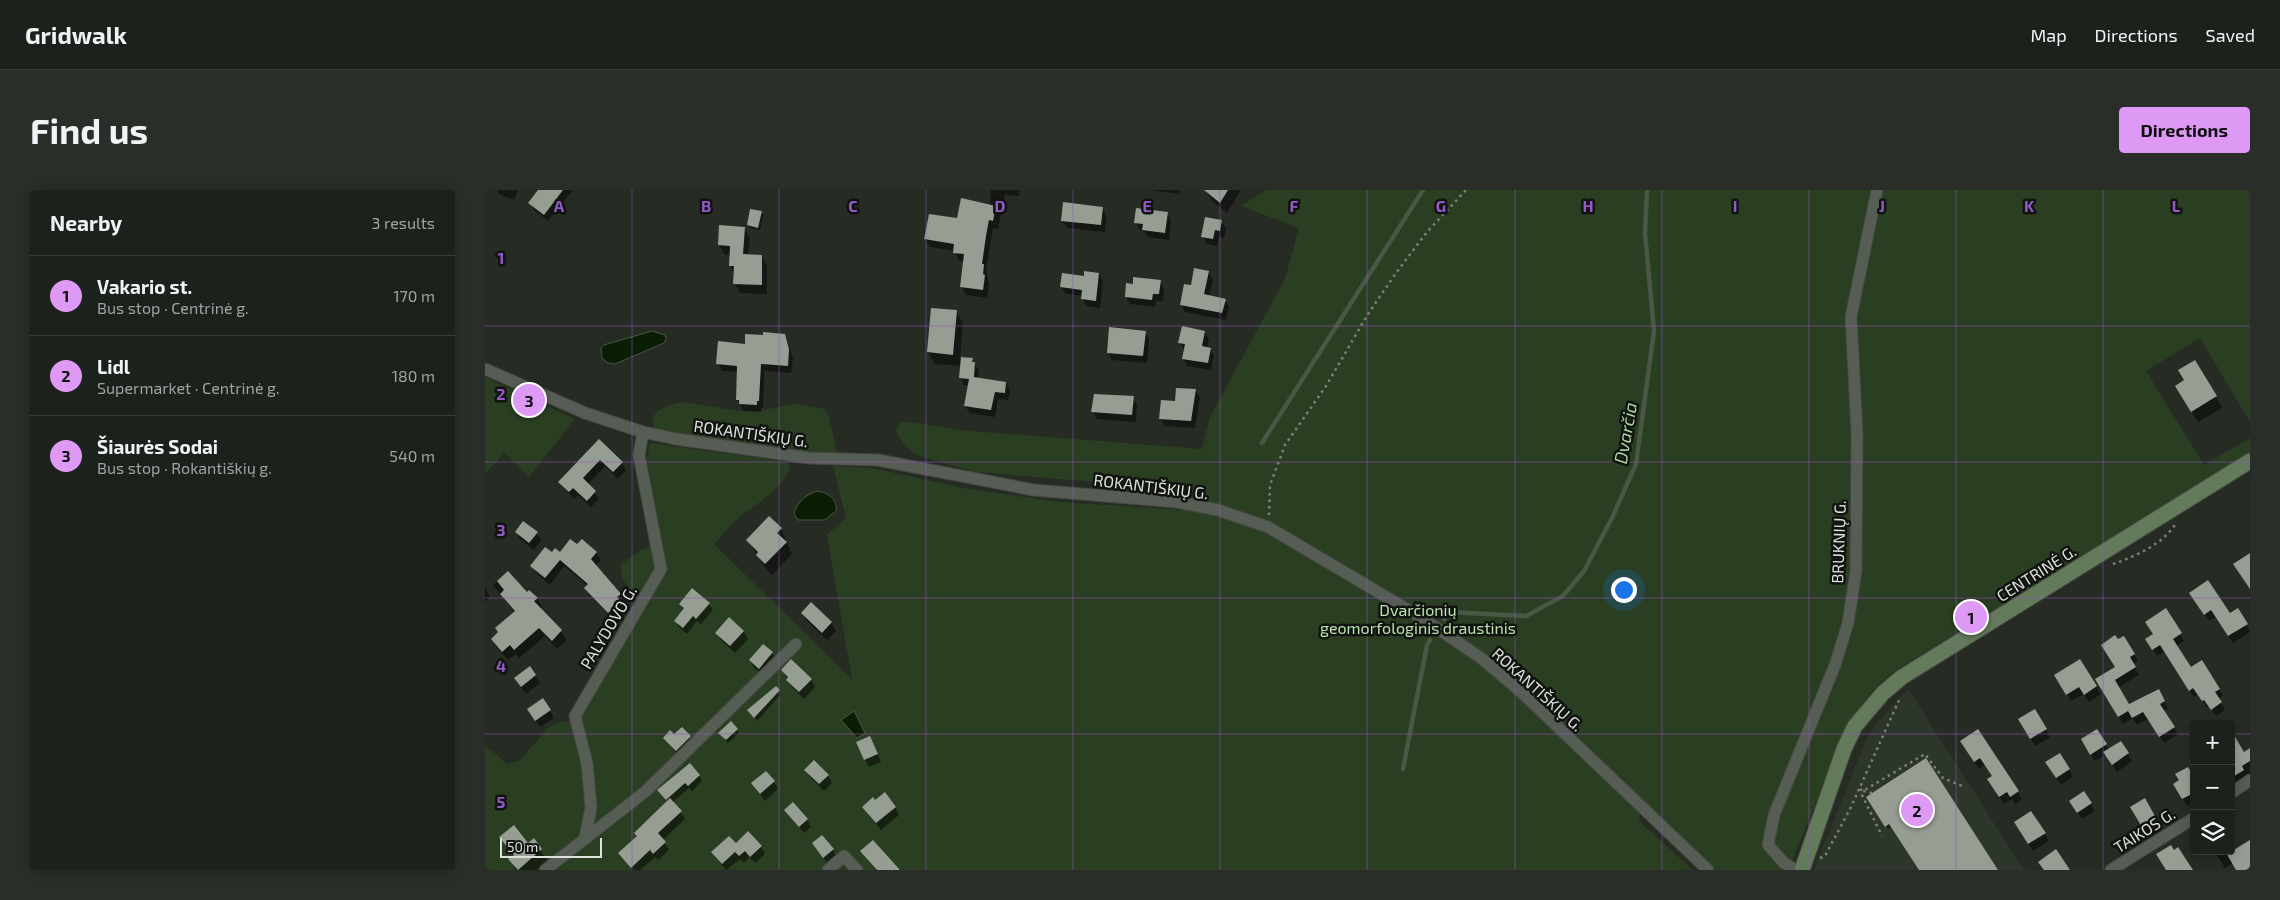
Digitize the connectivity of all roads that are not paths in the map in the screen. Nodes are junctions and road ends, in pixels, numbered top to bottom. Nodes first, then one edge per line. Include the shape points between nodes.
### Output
1 (1877, 190) edge
2 (485, 369) edge
3 (643, 432) junction
4 (2250, 461) edge
5 (796, 644) dead end
6 (2250, 780) edge
7 (2235, 790) edge
8 (2190, 821) edge
9 (585, 837) junction
10 (1807, 866) edge
11 (545, 870) edge
12 (829, 870) edge
13 (857, 870) edge
14 (1708, 870) edge
15 (1797, 870) edge
16 (2111, 870) edge

1 - 15 street, BRUKNIŲ G. via 1851,317 1857,433 1856,571 1849,623 1774,815 1768,845 1784,863
2 - 3 street, ROKANTIŠKIŲ G. via 585,413
3 - 9 street, PALYDOVO G. via 639,455 661,569 575,716 587,764 591,808
3 - 14 street, ROKANTIŠKIŲ G. via 809,458 878,460 1034,490 1177,502 1219,510 1268,527 1422,618 1481,658 1519,690
4 - 10 main road, CENTRINĖ G. via 1910,672 1883,693 1855,726 1844,749
5 - 9 street via 646,791
6 - 7 street
8 - 16 street, TAIKOS G.
9 - 11 street
12 - 13 street via 844,856

